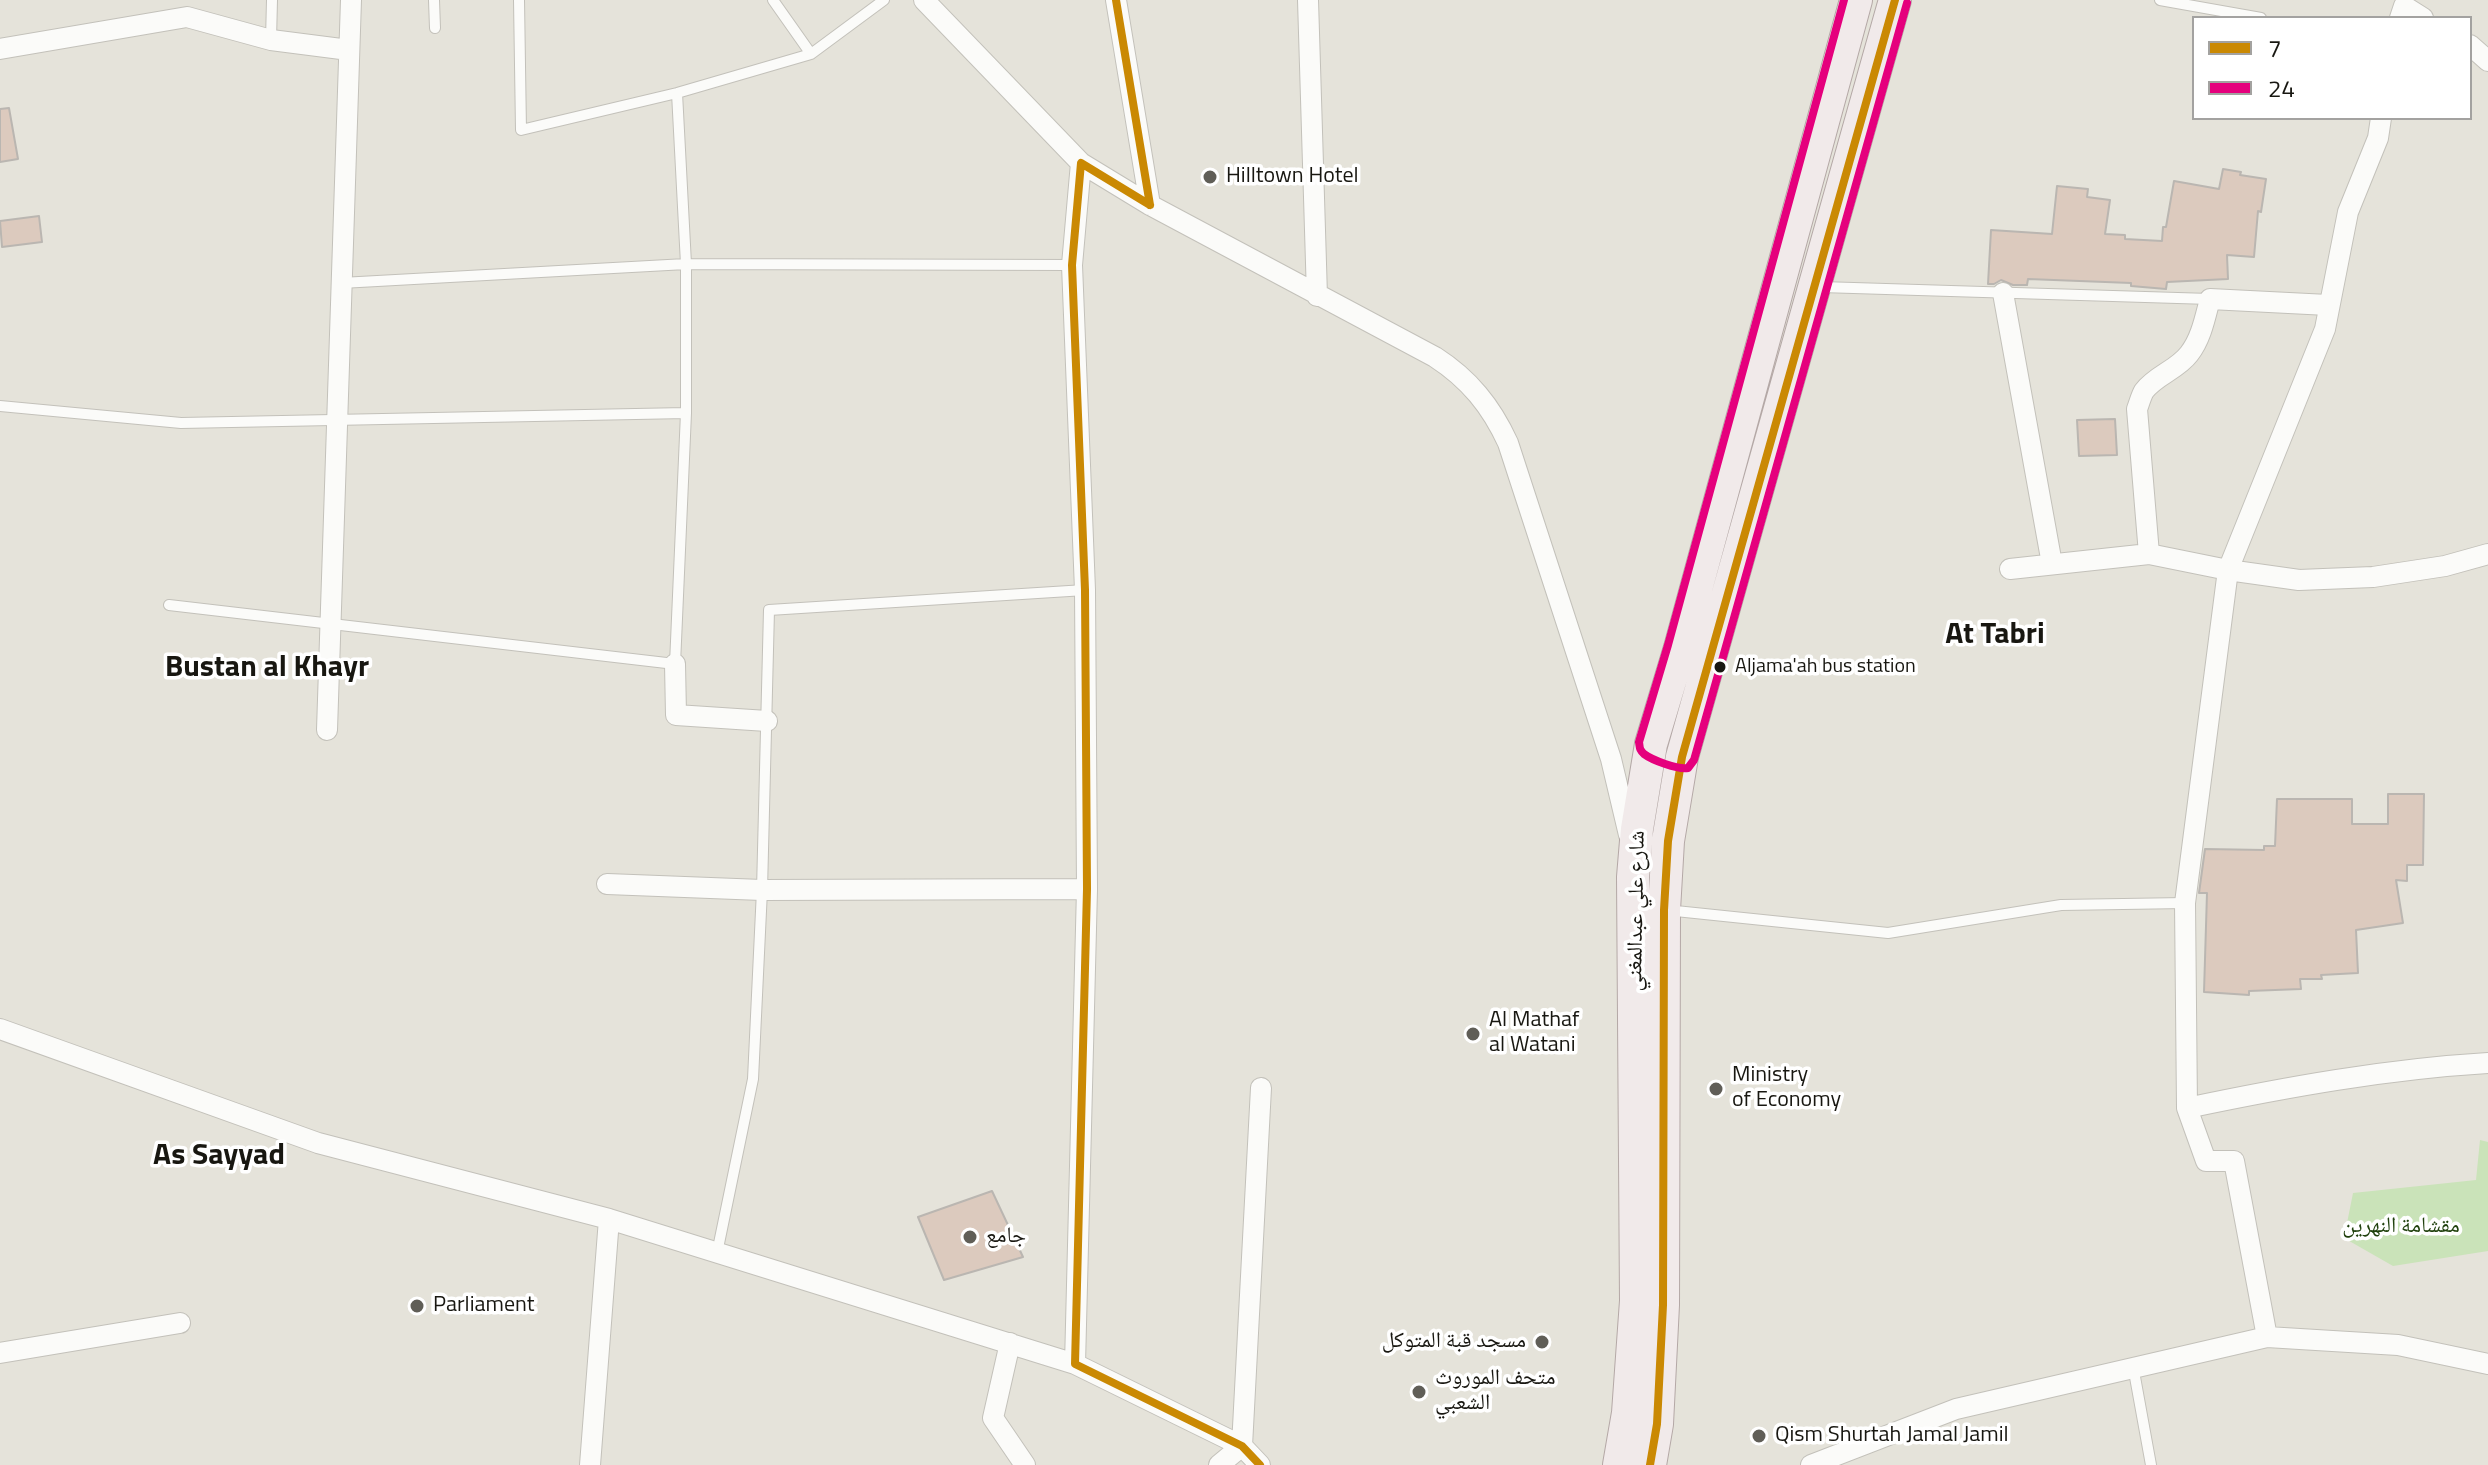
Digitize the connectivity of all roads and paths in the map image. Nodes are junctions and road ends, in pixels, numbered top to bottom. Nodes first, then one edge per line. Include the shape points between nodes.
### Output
1 (272, 0) edge
2 (351, 0) edge
3 (434, 0) edge
4 (519, 0) edge
5 (773, 0) edge
6 (884, 0) edge
7 (924, 0) edge
8 (1116, 0) edge
9 (1308, 0) edge
10 (1856, 0) edge
11 (1895, 0) edge
12 (2160, 0) edge
13 (2400, 8) edge
14 (186, 9) edge
15 (2250, 16) edge
16 (2418, 16) edge
17 (435, 28) dead end
18 (271, 40) junction
19 (2472, 47) edge
20 (0, 49) edge
21 (349, 50) junction
22 (811, 54) junction
23 (2488, 61) edge
24 (677, 93) junction
25 (2381, 120) edge
26 (1081, 163) junction
27 (1150, 205) junction
28 (686, 264) junction
29 (1072, 265) junction
30 (341, 283) junction
31 (1815, 287) junction
32 (2003, 293) junction
33 (1317, 296) junction
34 (2210, 299) junction
35 (2328, 305) junction
36 (0, 406) edge
37 (686, 413) junction
38 (337, 420) junction
39 (2149, 554) junction
40 (2488, 554) edge
41 (2052, 564) junction
42 (2010, 569) dead end
43 (2228, 570) junction
44 (1085, 590) junction
45 (169, 605) dead end
46 (331, 624) junction
47 (675, 664) junction
48 (767, 721) junction
49 (327, 730) dead end
50 (1651, 744) junction
51 (1682, 757) junction
52 (1634, 861) junction
53 (607, 884) dead end
54 (1087, 889) junction
55 (762, 890) junction
56 (2185, 903) junction
57 (1664, 910) junction
58 (0, 1029) edge
59 (2488, 1063) edge
60 (1261, 1088) dead end
61 (2187, 1108) junction
62 (609, 1219) junction
63 (717, 1253) junction
64 (180, 1323) dead end
65 (2267, 1337) junction
66 (1010, 1343) junction
67 (0, 1353) edge
68 (1075, 1364) junction
69 (2488, 1364) edge
70 (2133, 1366) junction
71 (1231, 1459) edge
72 (590, 1465) edge
73 (1025, 1465) edge
74 (1260, 1465) edge
75 (1619, 1465) edge
76 (1650, 1465) edge
77 (1811, 1465) edge
78 (2151, 1465) edge

1 - 18 lane
2 - 21 street
3 - 17 lane
4 - 24 lane via 521,130
5 - 22 lane
6 - 22 lane
7 - 26 street
8 - 27 street
9 - 33 street
10 - 50 main road, شارع علي عبدالمغني
11 - 31 main road, شارع علي عبدالمغني
12 - 15 lane
13 - 16 street
14 - 18 street
14 - 20 street
18 - 21 street
19 - 23 street
21 - 30 street
22 - 24 lane
24 - 28 lane
25 - 35 street via 2348,212
26 - 27 street
26 - 29 street
27 - 33 street
28 - 29 lane
28 - 30 lane
28 - 37 lane
29 - 44 street
30 - 38 street
31 - 32 lane
31 - 51 main road, شارع علي عبدالمغني
32 - 34 lane
32 - 41 street
33 - 52 street via 1451,368 1500,425 1611,759
34 - 35 street
34 - 39 street via 2190,353 2157,378 2137,409
35 - 43 street via 2325,329
36 - 38 lane via 181,423
37 - 38 lane
37 - 47 lane
38 - 46 street
39 - 41 street
39 - 43 street
40 - 43 street via 2373,577 2299,580
41 - 42 street
43 - 56 street
44 - 48 lane via 769,610
44 - 54 street
45 - 46 lane
46 - 47 lane
46 - 49 street
47 - 48 street via 676,715
48 - 55 lane
50 - 51 main road
50 - 52 main road, شارع علي عبدالمغني
51 - 57 main road, شارع علي عبدالمغني via 1668,841
52 - 75 main road, شارع علي عبدالمغني via 1636,1301
53 - 55 street
54 - 55 street
54 - 68 street
55 - 63 lane via 753,1079
56 - 57 lane via 2061,905 1888,933
56 - 61 street
57 - 76 main road, شارع علي عبدالمغني via 1663,1305
58 - 62 street via 318,1143
59 - 61 street via 2329,1081
60 - 71 street
61 - 65 street via 2206,1161 2234,1161
62 - 63 street
62 - 72 street
63 - 66 street
64 - 67 street
65 - 69 street via 2398,1345
65 - 70 street
66 - 68 street
66 - 73 street via 993,1418
68 - 71 street
70 - 77 street via 1956,1409
70 - 78 lane
71 - 74 street

